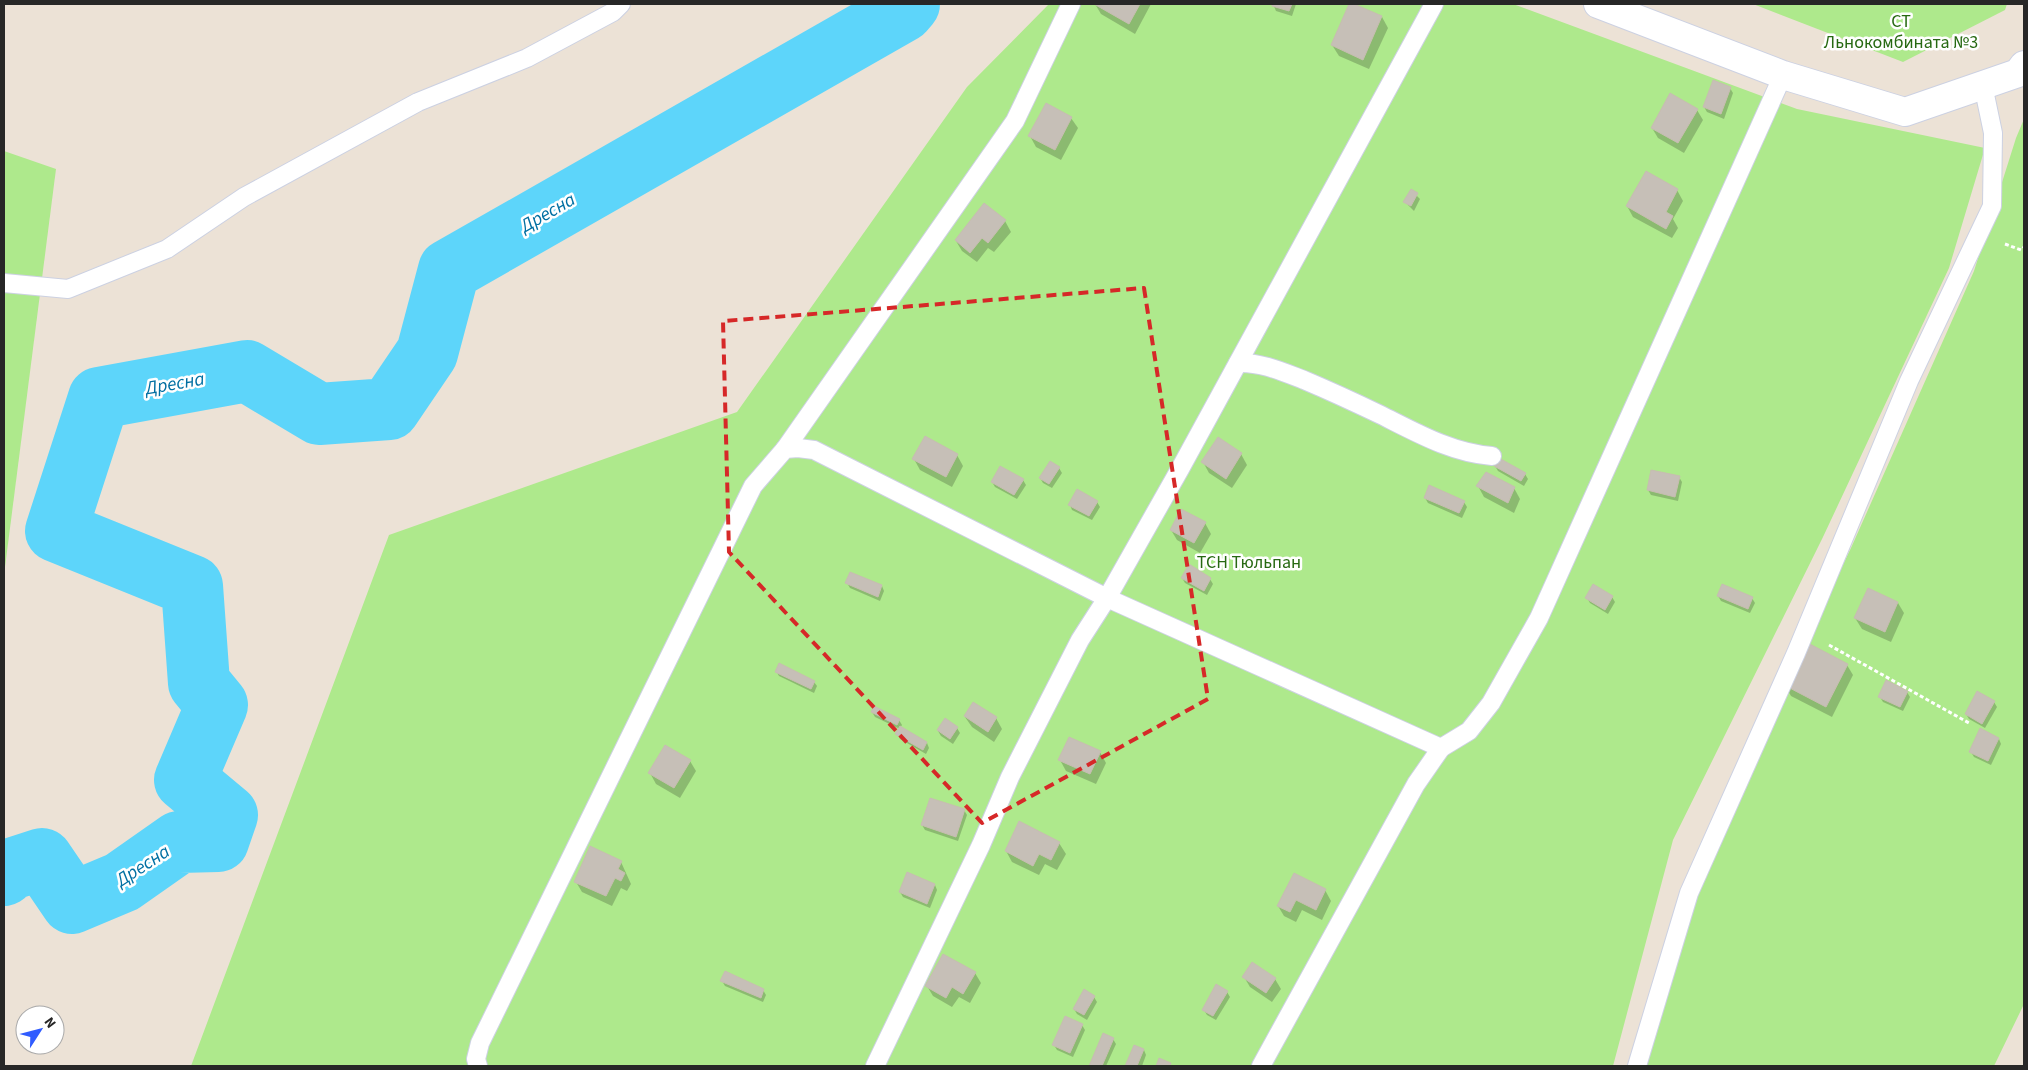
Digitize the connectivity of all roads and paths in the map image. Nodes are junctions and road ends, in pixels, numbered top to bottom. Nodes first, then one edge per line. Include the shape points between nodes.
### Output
1 (621, 4) edge
2 (1071, 4) edge
3 (1434, 4) edge
4 (1598, 4) edge
5 (2024, 65) edge
6 (1783, 75) junction
7 (1983, 85) junction
8 (4, 283) edge
9 (1238, 362) junction
10 (785, 449) junction
11 (1492, 456) dead end
12 (1107, 598) junction
13 (1805, 631) junction
14 (1969, 723) dead end
15 (1441, 748) junction
16 (478, 1066) edge
17 (875, 1066) edge
18 (1261, 1066) edge
19 (1637, 1066) edge

1 - 8 lane via 613,12 527,58 418,102 244,196 166,249 68,289
2 - 10 lane via 1015,121
3 - 9 lane
4 - 6 street
5 - 7 street via 2018,73
6 - 7 street via 1905,112
6 - 15 lane via 1539,618 1491,703 1469,731
7 - 13 lane via 1993,133 1992,206 1909,381
9 - 11 lane via 1252,362 1287,373 1424,437 1456,449
9 - 12 lane
10 - 12 lane via 820,452
10 - 16 lane via 753,486 480,1043 476,1059
12 - 15 lane
12 - 17 lane via 1080,640 1010,777 981,845
13 - 14 path
13 - 19 lane via 1689,893
15 - 18 lane via 1407,800

